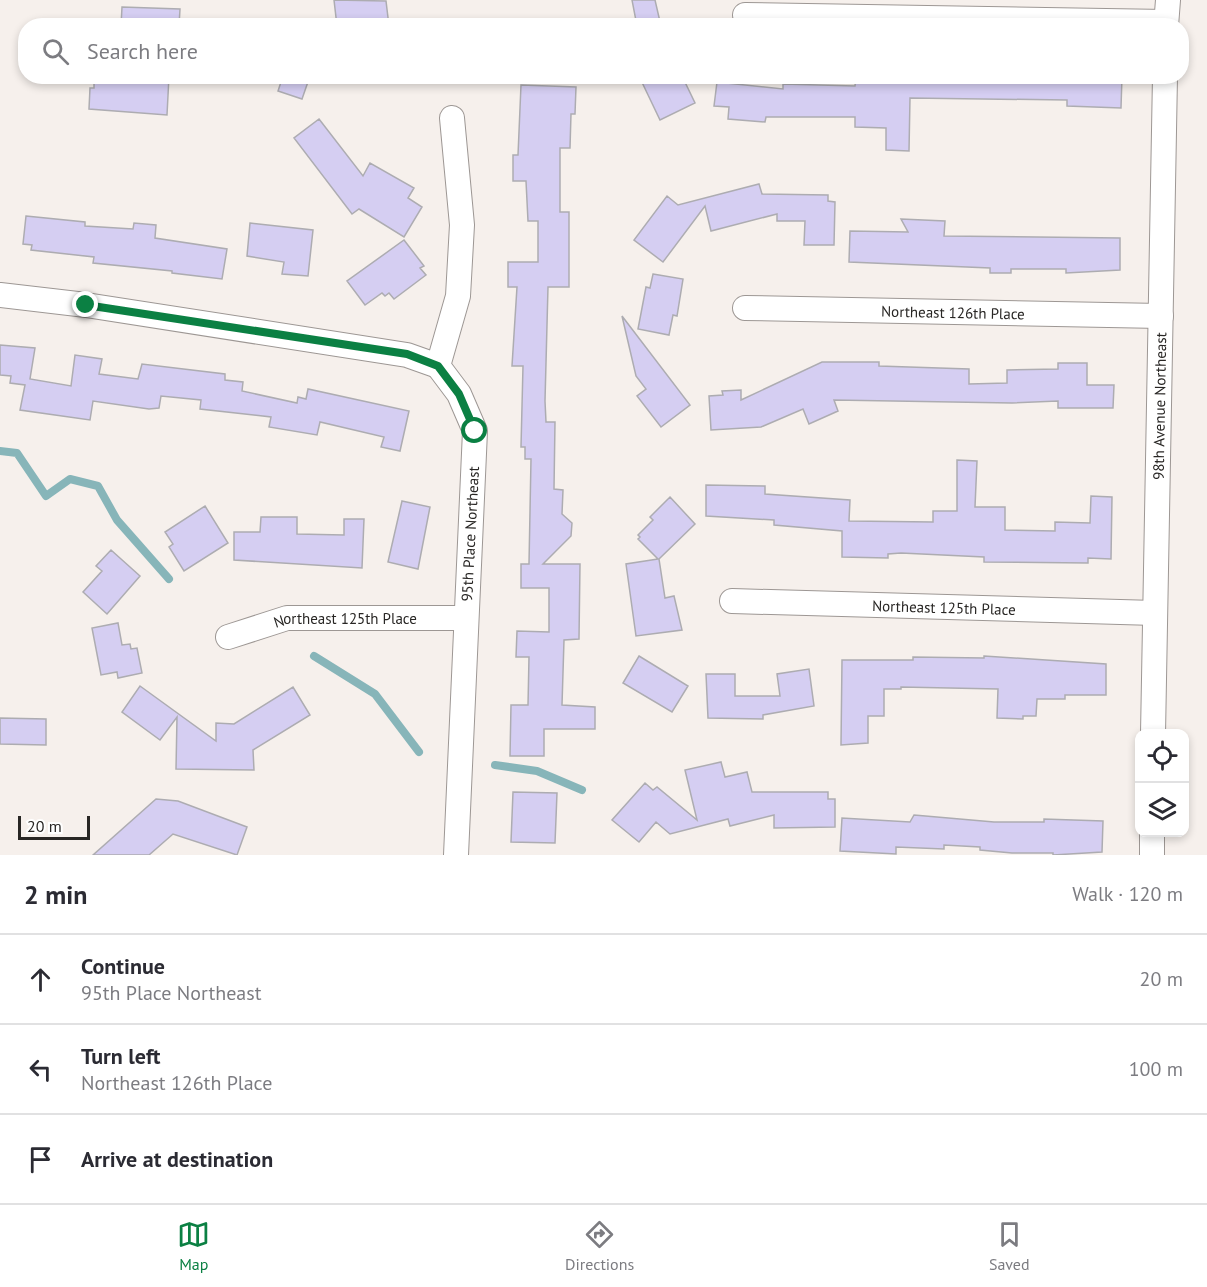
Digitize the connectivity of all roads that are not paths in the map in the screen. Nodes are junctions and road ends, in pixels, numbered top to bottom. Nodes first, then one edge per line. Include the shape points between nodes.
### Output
1 (745, 15) dead end
2 (1167, 16) edge
3 (1165, 84) edge
4 (452, 118) dead end
5 (0, 295) edge
6 (745, 308) dead end
7 (1161, 316) junction
8 (438, 366) junction
9 (732, 601) dead end
10 (1155, 613) junction
11 (466, 618) junction
12 (228, 637) dead end
13 (1154, 729) edge
14 (1152, 837) edge
15 (456, 855) edge
16 (1152, 855) edge

1 - 2 street
3 - 7 street, 98th Avenue Northeast
4 - 8 street via 462,225 459,284
5 - 8 street via 407,354
6 - 7 street, Northeast 126th Place
7 - 10 street, 98th Avenue Northeast
8 - 11 street, 95th Place Northeast via 459,394 475,431
9 - 10 street, Northeast 125th Place
10 - 13 street, 98th Avenue Northeast
11 - 12 street, Northeast 125th Place via 287,618
11 - 15 street, 95th Place Northeast
14 - 16 street

